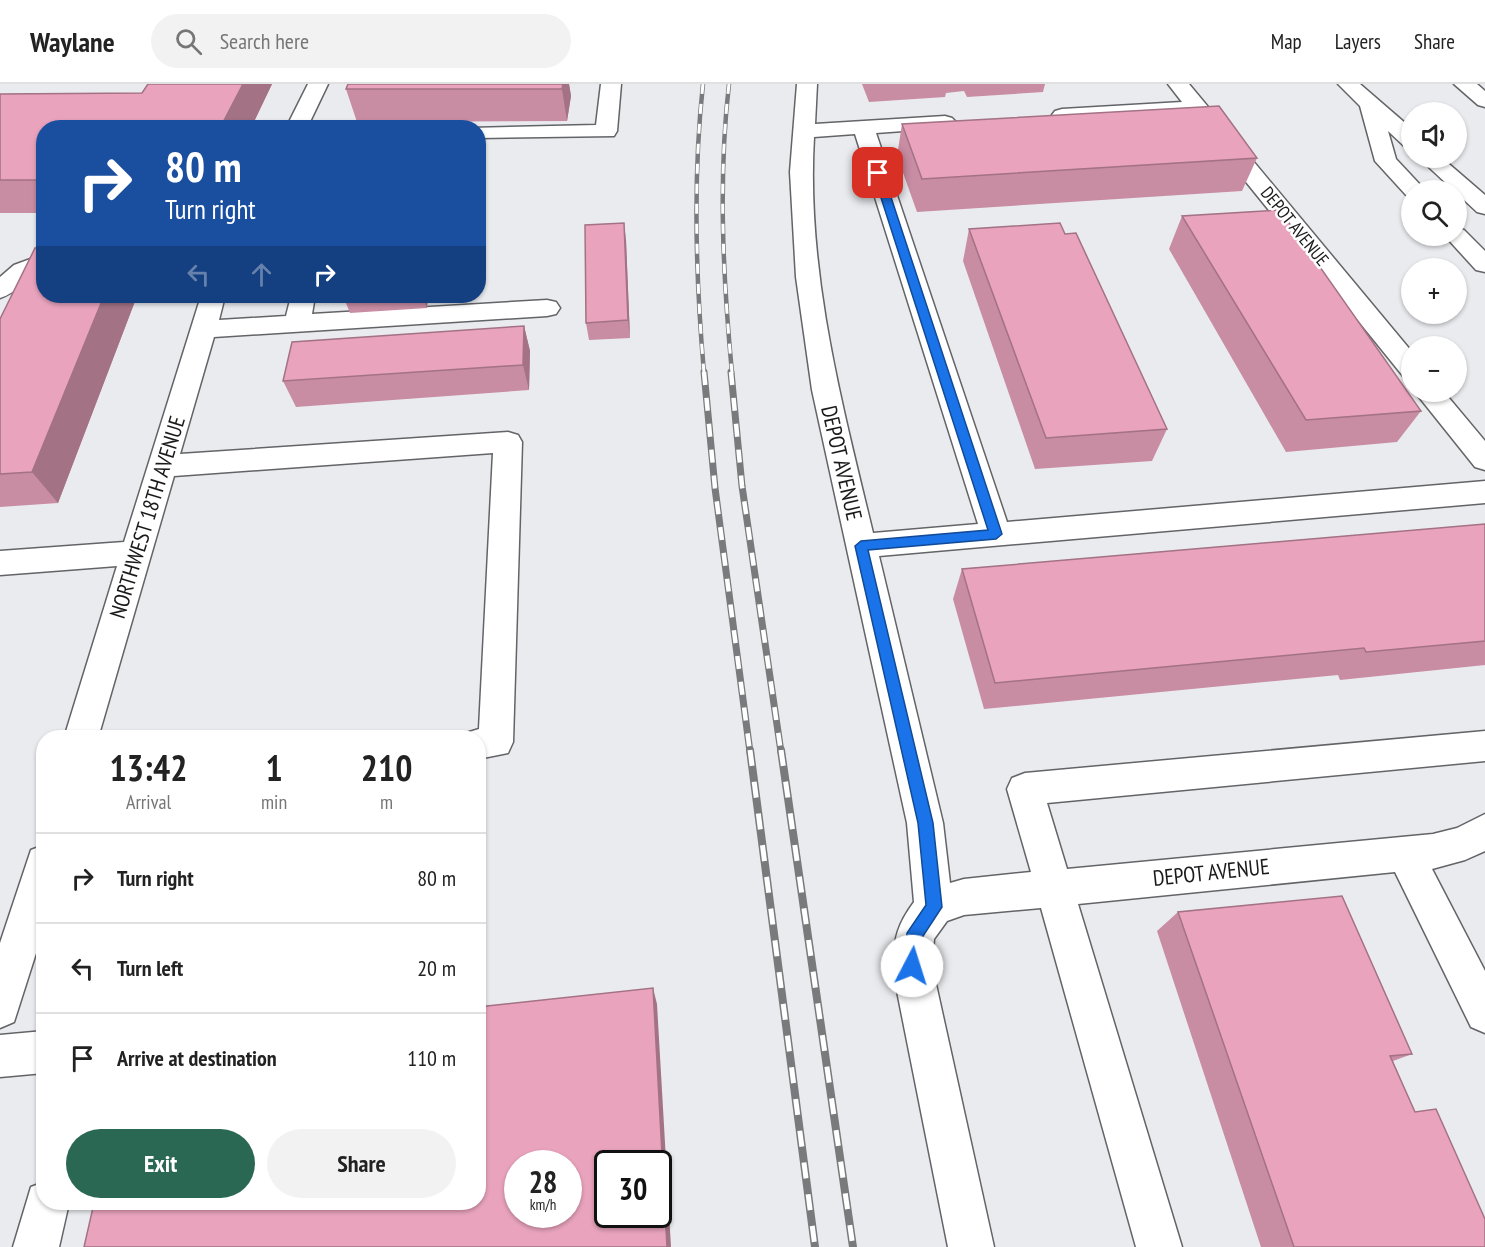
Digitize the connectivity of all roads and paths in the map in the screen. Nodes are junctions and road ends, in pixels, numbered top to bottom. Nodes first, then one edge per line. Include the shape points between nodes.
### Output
1 (318, 84) edge
2 (611, 84) edge
3 (807, 84) edge
4 (1178, 84) edge
5 (1348, 84) edge
6 (1464, 84) edge
7 (1485, 101) edge
8 (1370, 104) junction
9 (1198, 107) junction
10 (1046, 116) edge
11 (300, 120) edge
12 (964, 121) edge
13 (863, 127) junction
14 (803, 130) junction
15 (1401, 131) edge
16 (486, 132) edge
17 (1441, 168) edge
18 (1404, 180) edge
19 (1485, 207) edge
20 (1467, 246) edge
21 (36, 264) edge
22 (1485, 265) edge
23 (0, 290) edge
24 (211, 303) edge
25 (301, 303) edge
26 (547, 308) dead end
27 (297, 323) junction
28 (203, 329) junction
29 (1401, 356) edge
30 (1437, 402) edge
31 (1485, 460) edge
32 (162, 466) junction
33 (1485, 492) edge
34 (996, 534) junction
35 (861, 546) junction
36 (136, 553) junction
37 (0, 563) edge
38 (83, 730) edge
39 (486, 743) edge
40 (1485, 746) edge
41 (1485, 752) edge
42 (1485, 767) edge
43 (1485, 831) edge
44 (1405, 854) junction
45 (1055, 888) junction
46 (36, 889) edge
47 (934, 907) junction
48 (0, 1008) edge
49 (1485, 1013) edge
50 (36, 1053) edge
51 (0, 1056) edge
52 (45, 1210) edge
53 (36, 1247) edge
54 (971, 1247) edge
55 (1159, 1247) edge

1 - 11 main road
2 - 16 main road via 606,131
3 - 14 main road, DEPOT AVENUE
4 - 9 main road, DEPOT AVENUE
5 - 8 main road
6 - 7 main road
8 - 15 main road
8 - 18 main road via 1386,161
9 - 10 main road
9 - 29 main road, DEPOT AVENUE
12 - 13 main road
13 - 14 main road
13 - 34 main road
14 - 35 main road, DEPOT AVENUE via 801,172 808,277 825,390
17 - 19 main road
20 - 22 main road
21 - 23 main road
24 - 28 main road, NORTHWEST 18TH AVENUE
25 - 27 main road
26 - 27 main road
27 - 28 main road
28 - 32 main road, NORTHWEST 18TH AVENUE
30 - 31 main road
32 - 36 main road, NORTHWEST 18TH AVENUE
32 - 39 main road via 508,442 496,742
33 - 34 main road
34 - 35 main road
35 - 47 main road, DEPOT AVENUE via 925,823
36 - 37 main road
36 - 38 main road, NORTHWEST 18TH AVENUE
40 - 45 main road via 1025,789
41 - 42 main road via 1480,758
43 - 44 main road, DEPOT AVENUE via 1465,843
44 - 45 main road, DEPOT AVENUE
44 - 49 main road
45 - 47 main road, DEPOT AVENUE via 964,897
45 - 55 main road
46 - 48 main road
47 - 54 main road via 915,933 912,966
50 - 51 main road
52 - 53 main road

